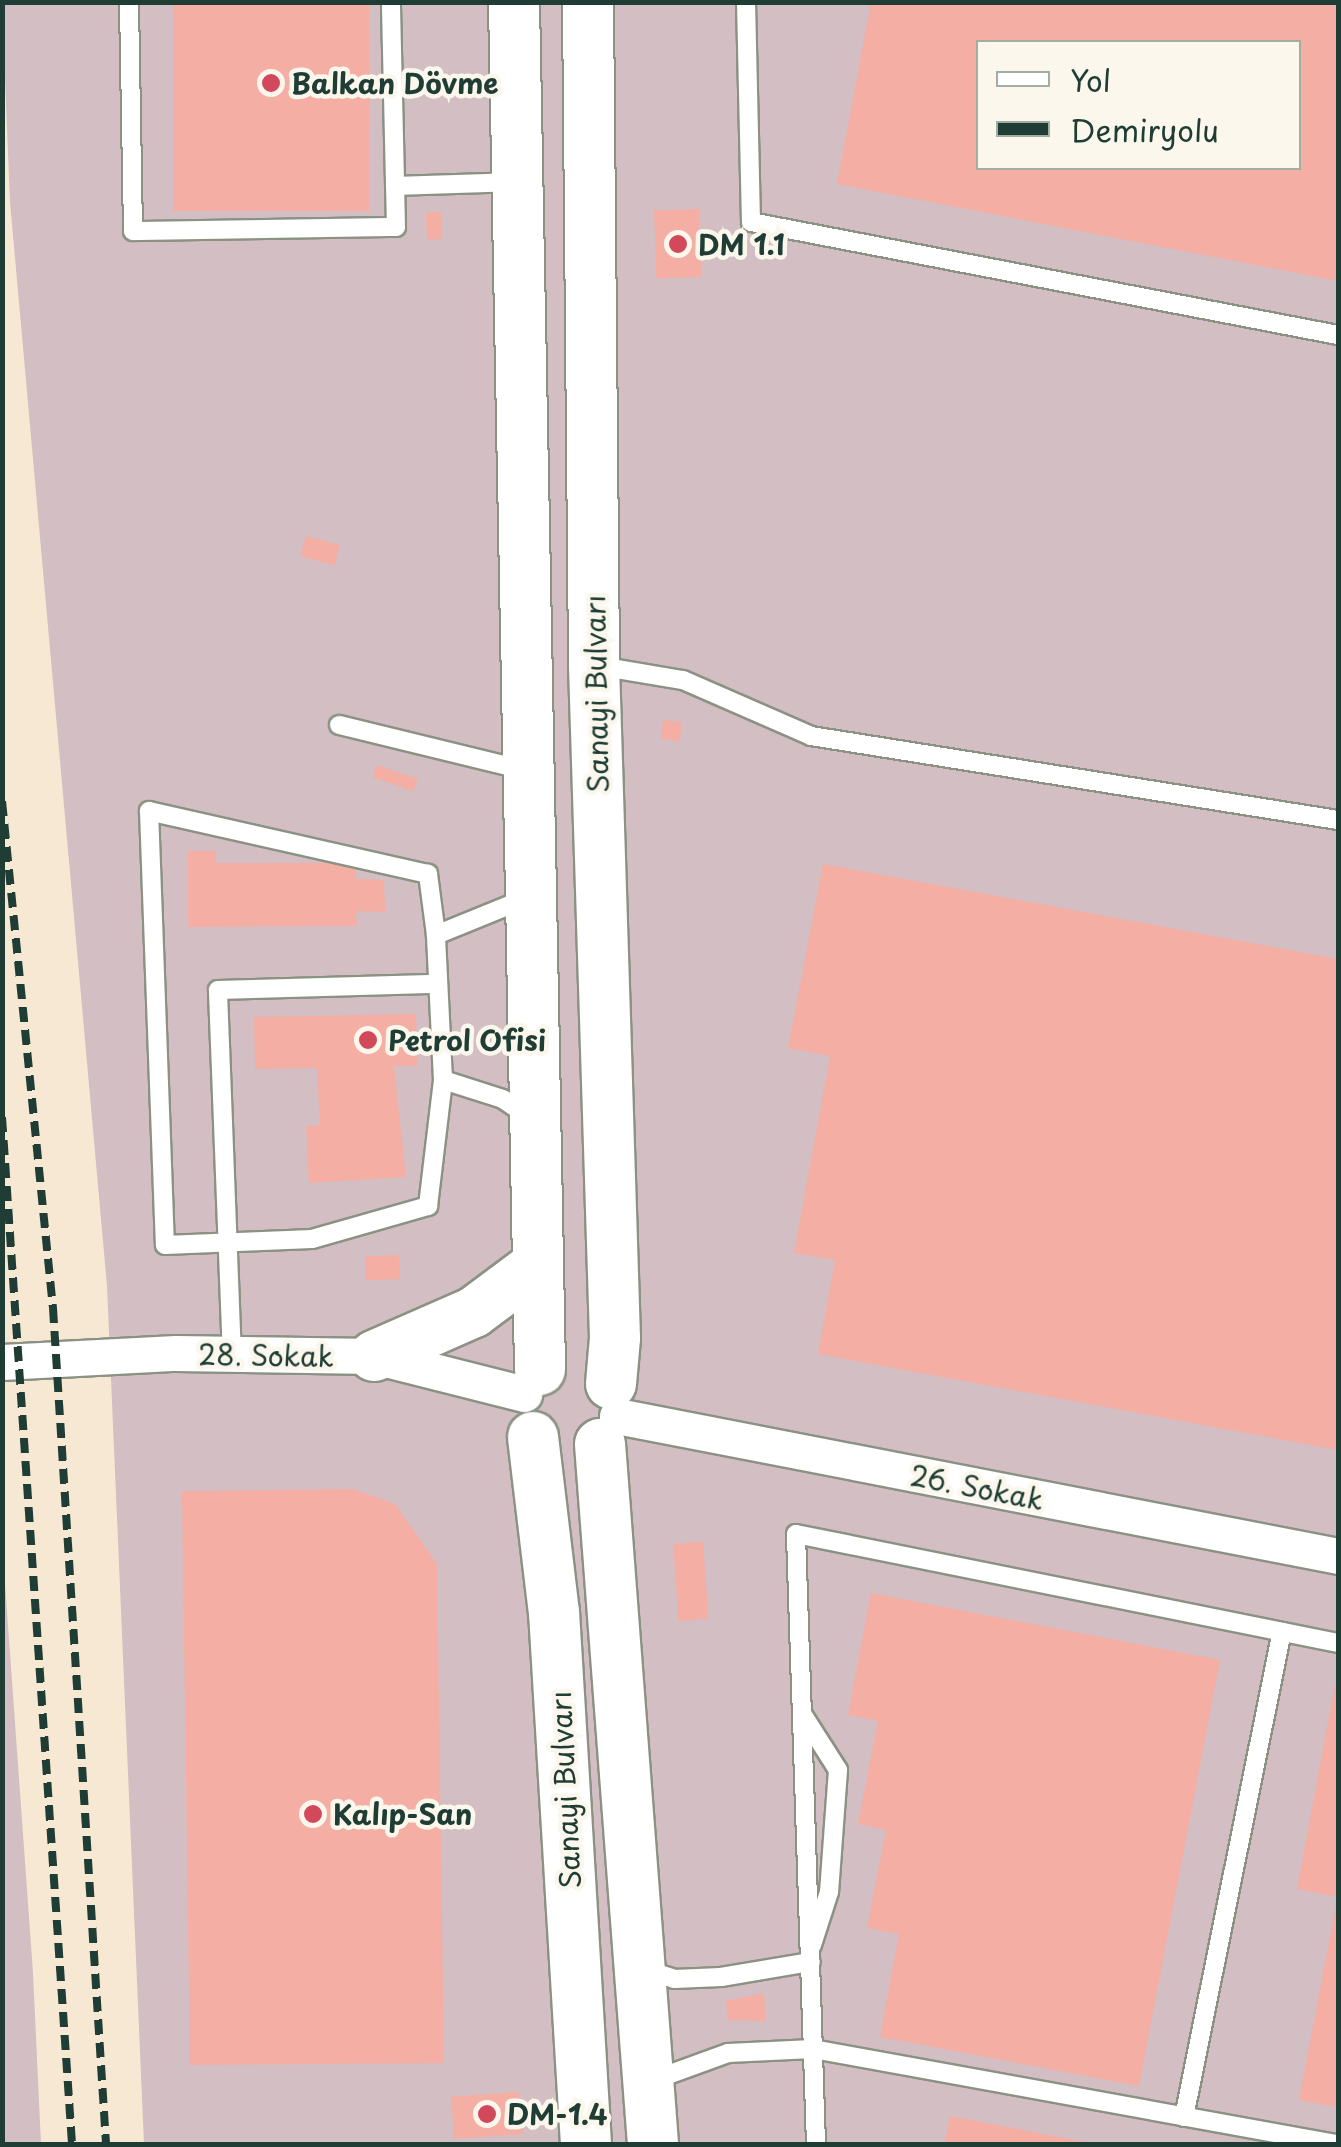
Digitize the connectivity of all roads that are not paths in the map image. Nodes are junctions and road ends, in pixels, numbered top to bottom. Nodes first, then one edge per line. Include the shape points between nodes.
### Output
1 (129, 2) edge
2 (391, 2) edge
3 (514, 2) edge
4 (588, 2) edge
5 (746, 2) edge
6 (517, 182) junction
7 (395, 186) junction
8 (1338, 334) edge
9 (594, 666) junction
10 (339, 725) dead end
11 (528, 771) junction
12 (1338, 820) edge
13 (530, 897) junction
14 (436, 936) junction
15 (438, 984) junction
16 (443, 1080) junction
17 (534, 1120) junction
18 (227, 1244) junction
19 (536, 1266) junction
20 (374, 1356) junction
21 (232, 1358) junction
22 (2, 1362) edge
23 (533, 1400) junction
24 (609, 1415) junction
25 (1338, 1556) edge
26 (1282, 1632) junction
27 (1338, 1643) edge
28 (802, 1714) junction
29 (810, 1956) junction
30 (640, 1968) junction
31 (813, 2049) junction
32 (648, 2082) junction
33 (1184, 2117) junction
34 (586, 2144) edge
35 (653, 2144) edge
36 (816, 2144) edge
37 (1336, 2144) edge

1 - 7 lane via 133,231 396,227
2 - 7 lane
3 - 6 main road, Sanayi Bulvarı
4 - 9 main road, Sanayi Bulvarı
5 - 8 lane via 751,222
6 - 7 lane
6 - 11 main road, Sanayi Bulvarı
9 - 12 lane via 682,680 811,736
9 - 24 main road, Sanayi Bulvarı via 616,1338
10 - 11 lane
11 - 13 main road, Sanayi Bulvarı
13 - 14 lane
13 - 17 main road, Sanayi Bulvarı
14 - 15 lane
14 - 18 lane via 428,874 149,812 165,1245
15 - 16 lane
15 - 18 lane via 218,990
16 - 17 lane via 503,1099
16 - 18 lane via 428,1206 312,1239
17 - 19 main road, Sanayi Bulvarı
18 - 21 lane
19 - 20 main road via 474,1312
19 - 23 main road, Sanayi Bulvarı
20 - 21 street, 28. Sokak
20 - 23 street, 28. Sokak
21 - 22 street, 28. Sokak via 176,1352
23 - 24 main road via 557,1453
23 - 24 main road via 554,1362 587,1362
23 - 34 main road, Sanayi Bulvarı via 554,1612
24 - 25 street, 26. Sokak
24 - 30 main road, Sanayi Bulvarı
26 - 27 lane
26 - 28 lane via 796,1534
26 - 33 lane
28 - 29 lane
28 - 29 lane via 838,1770 825,1918
29 - 30 lane via 721,1978 674,1979
29 - 31 lane
30 - 32 main road, Sanayi Bulvarı
31 - 32 lane via 728,2053
31 - 33 lane
31 - 36 lane
32 - 35 main road, Sanayi Bulvarı
33 - 37 lane

